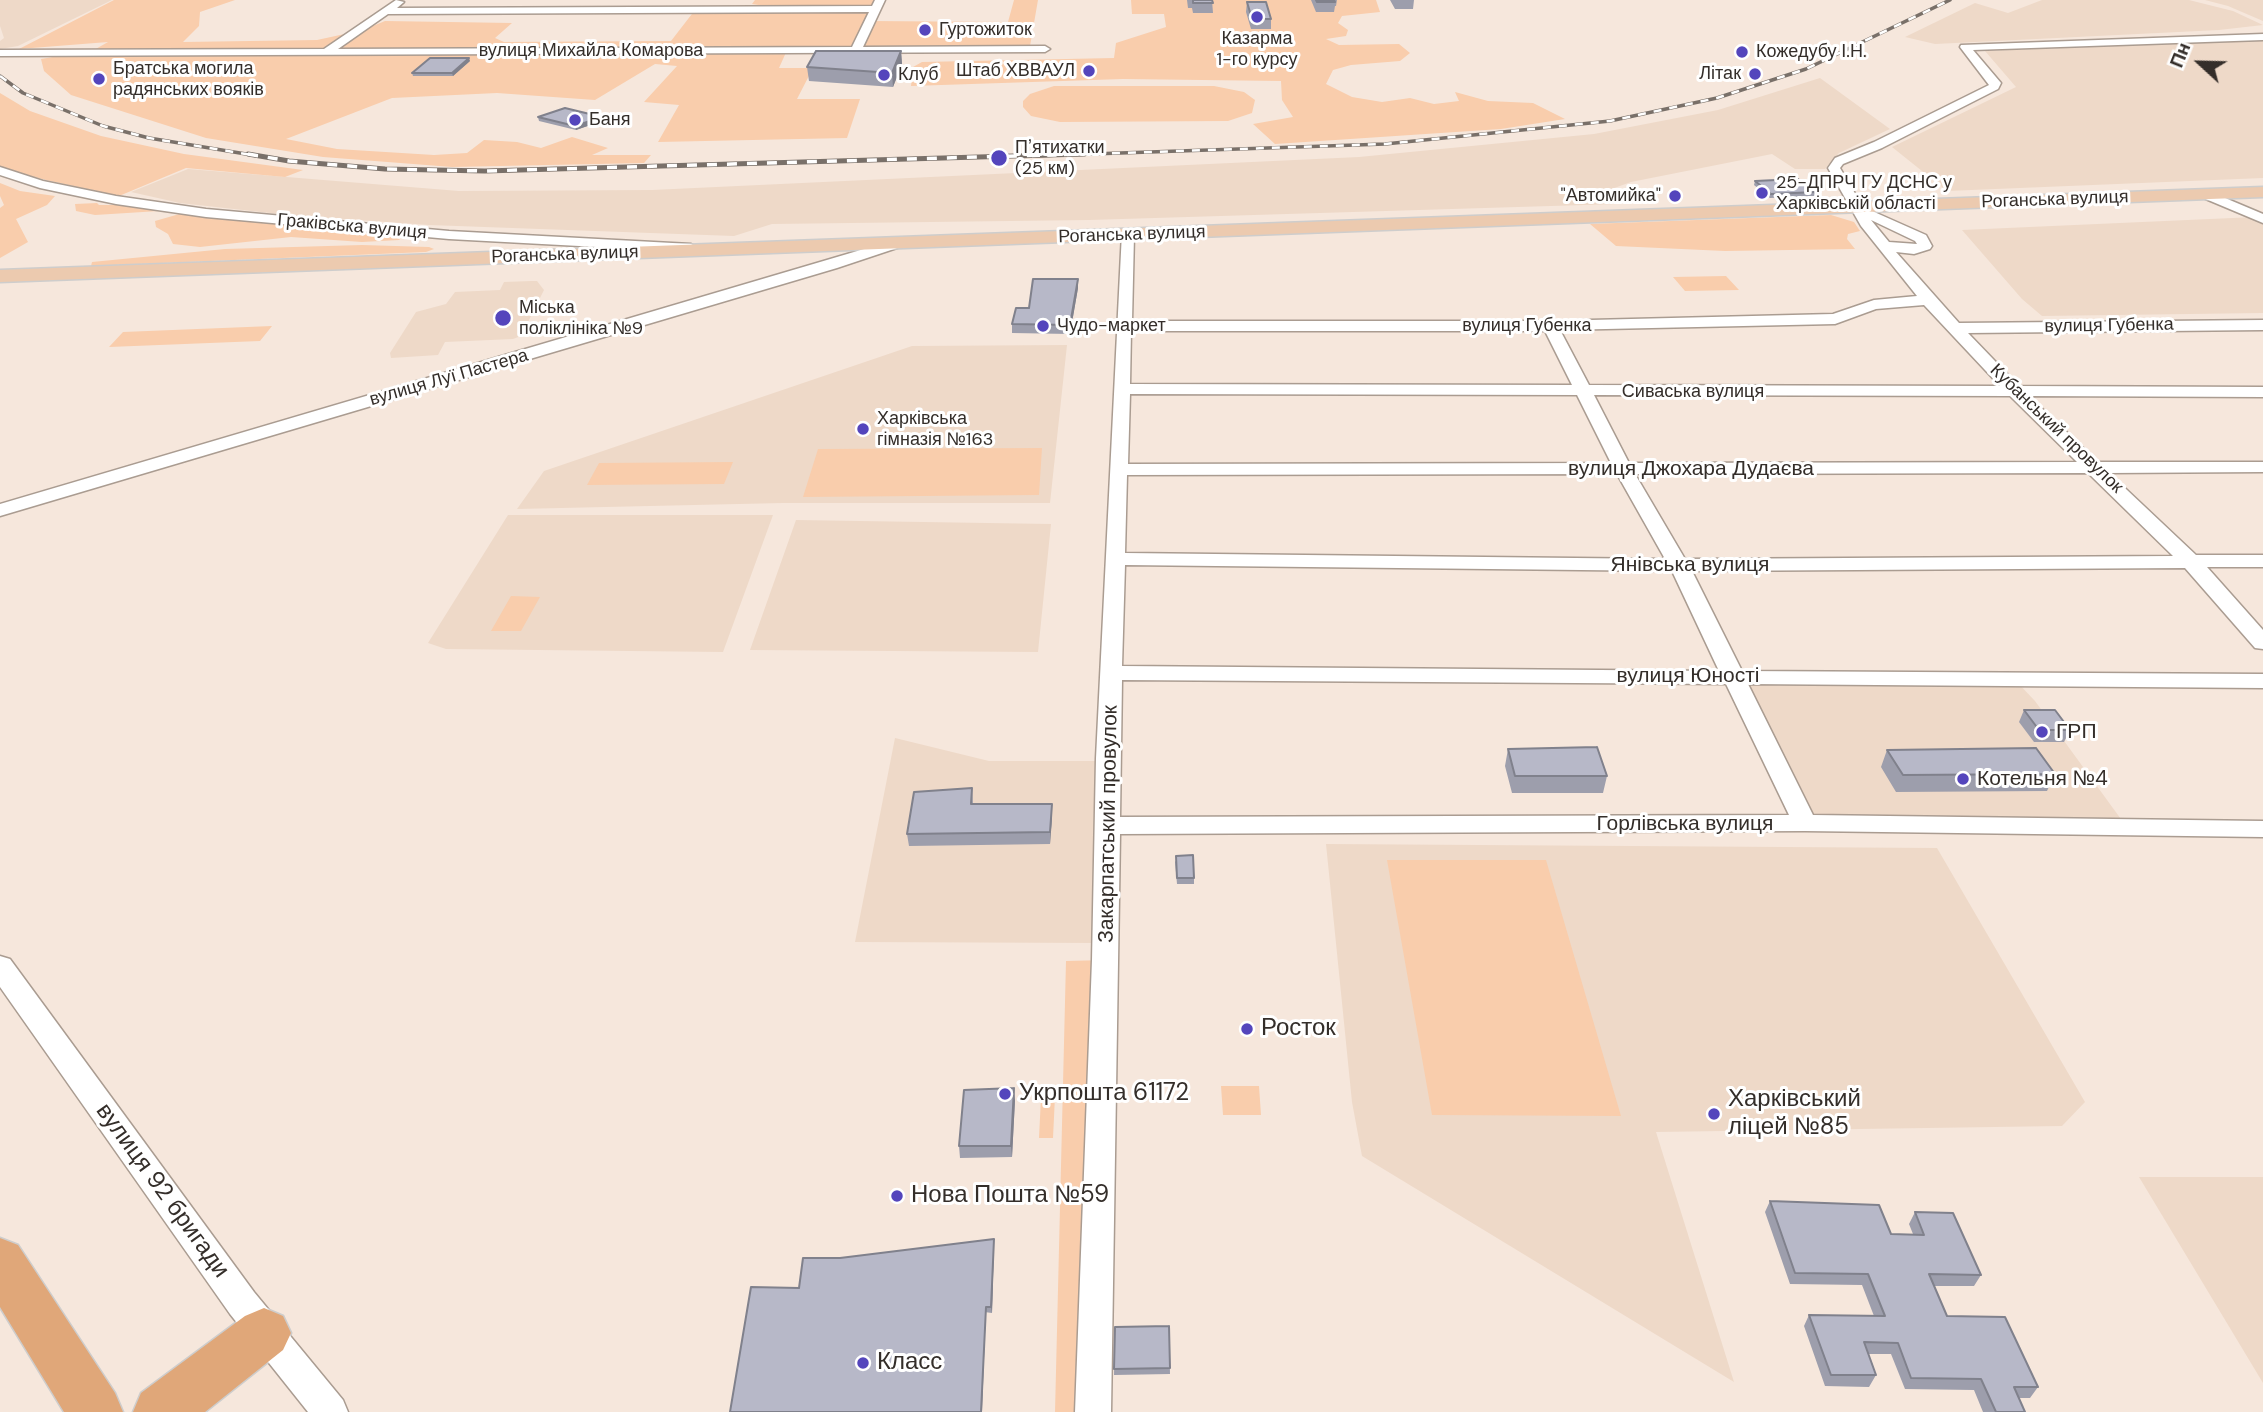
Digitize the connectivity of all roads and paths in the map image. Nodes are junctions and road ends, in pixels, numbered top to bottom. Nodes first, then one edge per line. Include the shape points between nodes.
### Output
1 (402, 0) edge
2 (878, 5) edge
3 (386, 10) junction
4 (2263, 37) edge
5 (1045, 49) dead end
6 (856, 50) junction
7 (326, 52) junction
8 (0, 53) edge
9 (0, 171) edge
10 (2263, 192) edge
11 (2206, 194) junction
12 (1857, 208) junction
13 (2263, 219) edge
14 (462, 236) junction
15 (1127, 236) junction
16 (898, 243) junction
17 (1882, 245) junction
18 (709, 250) junction
19 (442, 260) junction
20 (0, 276) edge
21 (1927, 300) junction
22 (2263, 325) edge
23 (1124, 326) junction
24 (1550, 326) junction
25 (1955, 328) junction
26 (1122, 389) junction
27 (1584, 392) junction
28 (2263, 392) edge
29 (2016, 393) junction
30 (2095, 467) junction
31 (2263, 467) edge
32 (1119, 470) junction
33 (1623, 470) junction
34 (0, 510) edge
35 (1117, 559) junction
36 (2190, 561) junction
37 (2263, 561) edge
38 (1679, 565) junction
39 (2263, 643) edge
40 (1113, 673) junction
41 (1733, 676) junction
42 (2263, 681) edge
43 (1805, 823) junction
44 (1108, 826) junction
45 (2263, 829) edge
46 (0, 965) edge
47 (0, 1261) edge
48 (264, 1333) junction
49 (95, 1412) edge
50 (160, 1412) edge
51 (330, 1412) edge
52 (1093, 1412) edge

1 - 3 street
2 - 3 street, вулиця Михайла Комарова
2 - 6 street, вулиця Михайла Комарова
3 - 7 street
4 - 12 street, Кубанський провулок via 1965,47 1994,87 1835,164
5 - 6 street, вулиця Михайла Комарова
6 - 7 street, вулиця Михайла Комарова
7 - 8 street, вулиця Михайла Комарова
9 - 14 street, Граківська вулиця via 40,184 163,208
10 - 11 main road, Роганська вулиця
11 - 12 main road, Роганська вулиця
11 - 13 street
12 - 15 main road, Роганська вулиця
12 - 17 street, Кубанський провулок
12 - 17 street via 1921,238 1925,246 1914,250
14 - 18 street, Граківська вулиця
14 - 19 street
15 - 16 main road, Роганська вулиця
15 - 23 street, Закарпатський провулок
16 - 18 main road, Роганська вулиця
16 - 34 street, вулиця Луї Пастера
17 - 21 street, Кубанський провулок
18 - 19 main road, Роганська вулиця
19 - 20 main road, Роганська вулиця
21 - 24 street, вулиця Губенка via 1874,305 1835,319
21 - 25 street, Кубанський провулок
22 - 25 street, вулиця Губенка
23 - 24 street, вулиця Губенка
23 - 26 street, Закарпатський провулок
24 - 27 street
25 - 29 street, Кубанський провулок
26 - 27 street, Сиваська вулиця
26 - 32 street, Закарпатський провулок
27 - 29 street, Сиваська вулиця
27 - 33 street
28 - 29 street, Сиваська вулиця
29 - 30 street, Кубанський провулок
30 - 31 street, вулиця Джохара Дудаєва
30 - 33 street, вулиця Джохара Дудаєва
30 - 36 street, Кубанський провулок
32 - 33 street, вулиця Джохара Дудаєва
32 - 35 street, Закарпатський провулок
33 - 38 street
35 - 38 street, Янівська вулиця
35 - 40 street, Закарпатський провулок
36 - 37 street, Янівська вулиця
36 - 38 street, Янівська вулиця
36 - 39 street, Кубанський провулок
38 - 41 street
40 - 41 street, вулиця Юності
40 - 44 street, Закарпатський провулок
41 - 42 street, вулиця Юності
41 - 43 street
43 - 44 street, Горлівська вулиця
43 - 45 street, Горлівська вулиця
44 - 52 street, Закарпатський провулок
46 - 48 street, вулиця 92 бригади
47 - 49 highway
48 - 50 highway
48 - 51 street, вулиця 92 бригади

